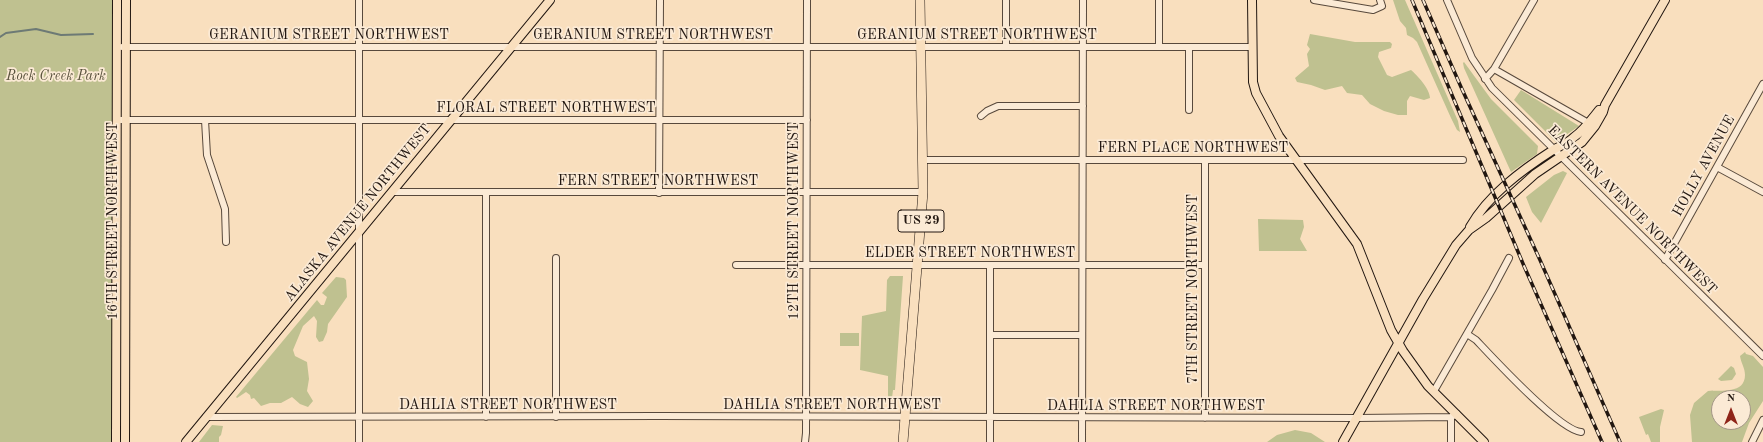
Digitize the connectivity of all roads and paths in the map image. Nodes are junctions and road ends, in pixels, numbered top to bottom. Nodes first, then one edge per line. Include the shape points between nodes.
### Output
1 (117, 0) edge
2 (126, 0) edge
3 (359, 0) edge
4 (550, 0) edge
5 (660, 0) edge
6 (807, 0) edge
7 (920, 0) edge
8 (1006, 0) edge
9 (1083, 0) edge
10 (1159, 0) edge
11 (1252, 0) edge
12 (1314, 0) edge
13 (1380, 0) edge
14 (1447, 0) edge
15 (1534, 0) edge
16 (1665, 0) edge
17 (117, 47) junction
18 (126, 47) junction
19 (359, 47) junction
20 (512, 47) junction
21 (660, 47) junction
22 (807, 47) junction
23 (922, 47) junction
24 (1006, 47) junction
25 (1083, 47) junction
26 (1159, 47) junction
27 (1189, 47) junction
28 (1253, 47) junction
29 (1494, 69) junction
30 (1485, 78) junction
31 (1763, 84) edge
32 (1083, 106) junction
33 (1189, 110) dead end
34 (981, 116) dead end
35 (117, 120) junction
36 (126, 120) junction
37 (205, 120) junction
38 (359, 120) junction
39 (452, 120) junction
40 (660, 120) junction
41 (807, 120) junction
42 (1592, 124) junction
43 (1554, 149) junction
44 (1562, 156) junction
45 (924, 160) junction
46 (1083, 160) junction
47 (1205, 160) junction
48 (1296, 160) junction
49 (1463, 160) dead end
50 (1717, 167) junction
51 (393, 192) junction
52 (486, 192) junction
53 (923, 192) junction
54 (1763, 192) edge
55 (659, 193) junction
56 (807, 193) junction
57 (1469, 230) junction
58 (360, 232) junction
59 (226, 242) dead end
60 (556, 258) dead end
61 (1509, 258) dead end
62 (1665, 260) junction
63 (736, 265) dead end
64 (806, 265) junction
65 (918, 265) junction
66 (990, 265) junction
67 (1082, 265) junction
68 (1205, 265) junction
69 (1467, 334) junction
70 (990, 335) junction
71 (1082, 336) junction
72 (1399, 343) junction
73 (1763, 356) edge
74 (1434, 391) junction
75 (1454, 416) junction
76 (206, 417) junction
77 (486, 417) junction
78 (556, 417) junction
79 (806, 417) junction
80 (359, 418) junction
81 (905, 418) junction
82 (990, 418) junction
83 (1082, 418) junction
84 (1205, 418) junction
85 (1357, 418) junction
86 (1763, 420) edge
87 (1581, 432) dead end
88 (116, 442) edge
89 (125, 442) edge
90 (186, 442) edge
91 (359, 442) edge
92 (804, 442) edge
93 (903, 442) edge
94 (990, 442) edge
95 (1082, 442) edge
96 (1343, 442) edge
97 (1451, 442) edge
98 (1484, 442) edge
99 (1752, 442) edge

1 - 17 main road, 16TH STREET NORTHWEST
2 - 18 main road, 16TH STREET NORTHWEST
3 - 19 street
4 - 20 main road, ALASKA AVENUE NORTHWEST
5 - 21 street
6 - 22 street, 12TH STREET NORTHWEST
7 - 23 highway, US 29
8 - 24 street
9 - 25 street
10 - 26 street
11 - 28 main road
12 - 13 street via 1374,10 1382,6
14 - 30 street, EASTERN AVENUE NORTHWEST via 1472,58
15 - 29 street
16 - 42 main road via 1603,112
17 - 18 street, GERANIUM STREET NORTHWEST
17 - 35 main road, 16TH STREET NORTHWEST
18 - 19 street, GERANIUM STREET NORTHWEST
18 - 36 main road, 16TH STREET NORTHWEST
19 - 20 street, GERANIUM STREET NORTHWEST
19 - 38 street
20 - 21 street, GERANIUM STREET NORTHWEST
20 - 39 main road, ALASKA AVENUE NORTHWEST
21 - 22 street, GERANIUM STREET NORTHWEST
21 - 40 street
22 - 23 street, GERANIUM STREET NORTHWEST
22 - 41 street, 12TH STREET NORTHWEST
23 - 24 street, GERANIUM STREET NORTHWEST
23 - 45 highway, US 29
24 - 25 street, GERANIUM STREET NORTHWEST
25 - 26 street, GERANIUM STREET NORTHWEST
25 - 32 street
26 - 27 street, GERANIUM STREET NORTHWEST
27 - 28 street, GERANIUM STREET NORTHWEST
27 - 33 street
28 - 48 main road via 1255,89 1276,132
29 - 30 street
29 - 42 street
30 - 43 street, EASTERN AVENUE NORTHWEST
31 - 50 street, HOLLY AVENUE
32 - 34 street via 998,106 990,108
32 - 46 street
35 - 36 street, FLORAL STREET NORTHWEST
35 - 88 main road, 16TH STREET NORTHWEST
36 - 37 street, FLORAL STREET NORTHWEST
36 - 89 main road, 16TH STREET NORTHWEST
37 - 38 street, FLORAL STREET NORTHWEST
37 - 59 street via 206,150 225,209
38 - 39 street, FLORAL STREET NORTHWEST
38 - 58 street
39 - 40 street, FLORAL STREET NORTHWEST
39 - 51 main road, ALASKA AVENUE NORTHWEST
40 - 41 street, FLORAL STREET NORTHWEST
40 - 55 street
41 - 56 street, 12TH STREET NORTHWEST
42 - 43 main road via 1573,139
42 - 44 main road via 1582,142
43 - 44 street, EASTERN AVENUE NORTHWEST
43 - 57 main road via 1502,188 1478,214
44 - 57 main road via 1535,174 1491,214
44 - 62 street, EASTERN AVENUE NORTHWEST
45 - 46 street, FERN PLACE NORTHWEST
45 - 53 highway, US 29
46 - 47 street, FERN PLACE NORTHWEST
46 - 67 street
47 - 48 street, FERN PLACE NORTHWEST
47 - 68 street, 7TH STREET NORTHWEST
48 - 49 street, FERN PLACE NORTHWEST
48 - 72 main road via 1357,244 1391,330
50 - 54 street
50 - 62 street, HOLLY AVENUE
51 - 52 street, FERN STREET NORTHWEST
51 - 58 main road, ALASKA AVENUE NORTHWEST
52 - 55 street, FERN STREET NORTHWEST
52 - 77 street
53 - 56 street, FERN STREET NORTHWEST
53 - 65 highway, US 29
55 - 56 street, FERN STREET NORTHWEST
56 - 64 street, 12TH STREET NORTHWEST
57 - 72 main road via 1444,264
58 - 76 main road, ALASKA AVENUE NORTHWEST
58 - 80 street
60 - 78 street
61 - 69 street
62 - 73 street, EASTERN AVENUE NORTHWEST
63 - 64 street, ELDER STREET NORTHWEST
64 - 65 street, ELDER STREET NORTHWEST
64 - 79 street, 12TH STREET NORTHWEST
65 - 66 street, ELDER STREET NORTHWEST
65 - 81 highway, US 29
66 - 67 street, ELDER STREET NORTHWEST
66 - 70 street
67 - 68 street, ELDER STREET NORTHWEST
67 - 71 street
68 - 84 street, 7TH STREET NORTHWEST
69 - 74 street
69 - 87 street via 1546,410 1573,431
70 - 71 street
70 - 82 street
71 - 83 street
72 - 74 main road via 1418,373
72 - 85 main road
74 - 75 main road
75 - 85 street, DAHLIA STREET NORTHWEST
75 - 97 street
75 - 98 main road
76 - 80 street, DAHLIA STREET NORTHWEST
76 - 90 main road, ALASKA AVENUE NORTHWEST
77 - 78 street, DAHLIA STREET NORTHWEST
77 - 80 street, DAHLIA STREET NORTHWEST
78 - 79 street, DAHLIA STREET NORTHWEST
79 - 81 street, DAHLIA STREET NORTHWEST
79 - 92 street, 12TH STREET NORTHWEST
80 - 91 street
81 - 82 street, DAHLIA STREET NORTHWEST
81 - 93 highway, US 29
82 - 83 street, DAHLIA STREET NORTHWEST
82 - 94 street
83 - 84 street, DAHLIA STREET NORTHWEST
83 - 95 street
84 - 85 street, DAHLIA STREET NORTHWEST
85 - 96 main road
86 - 99 street

